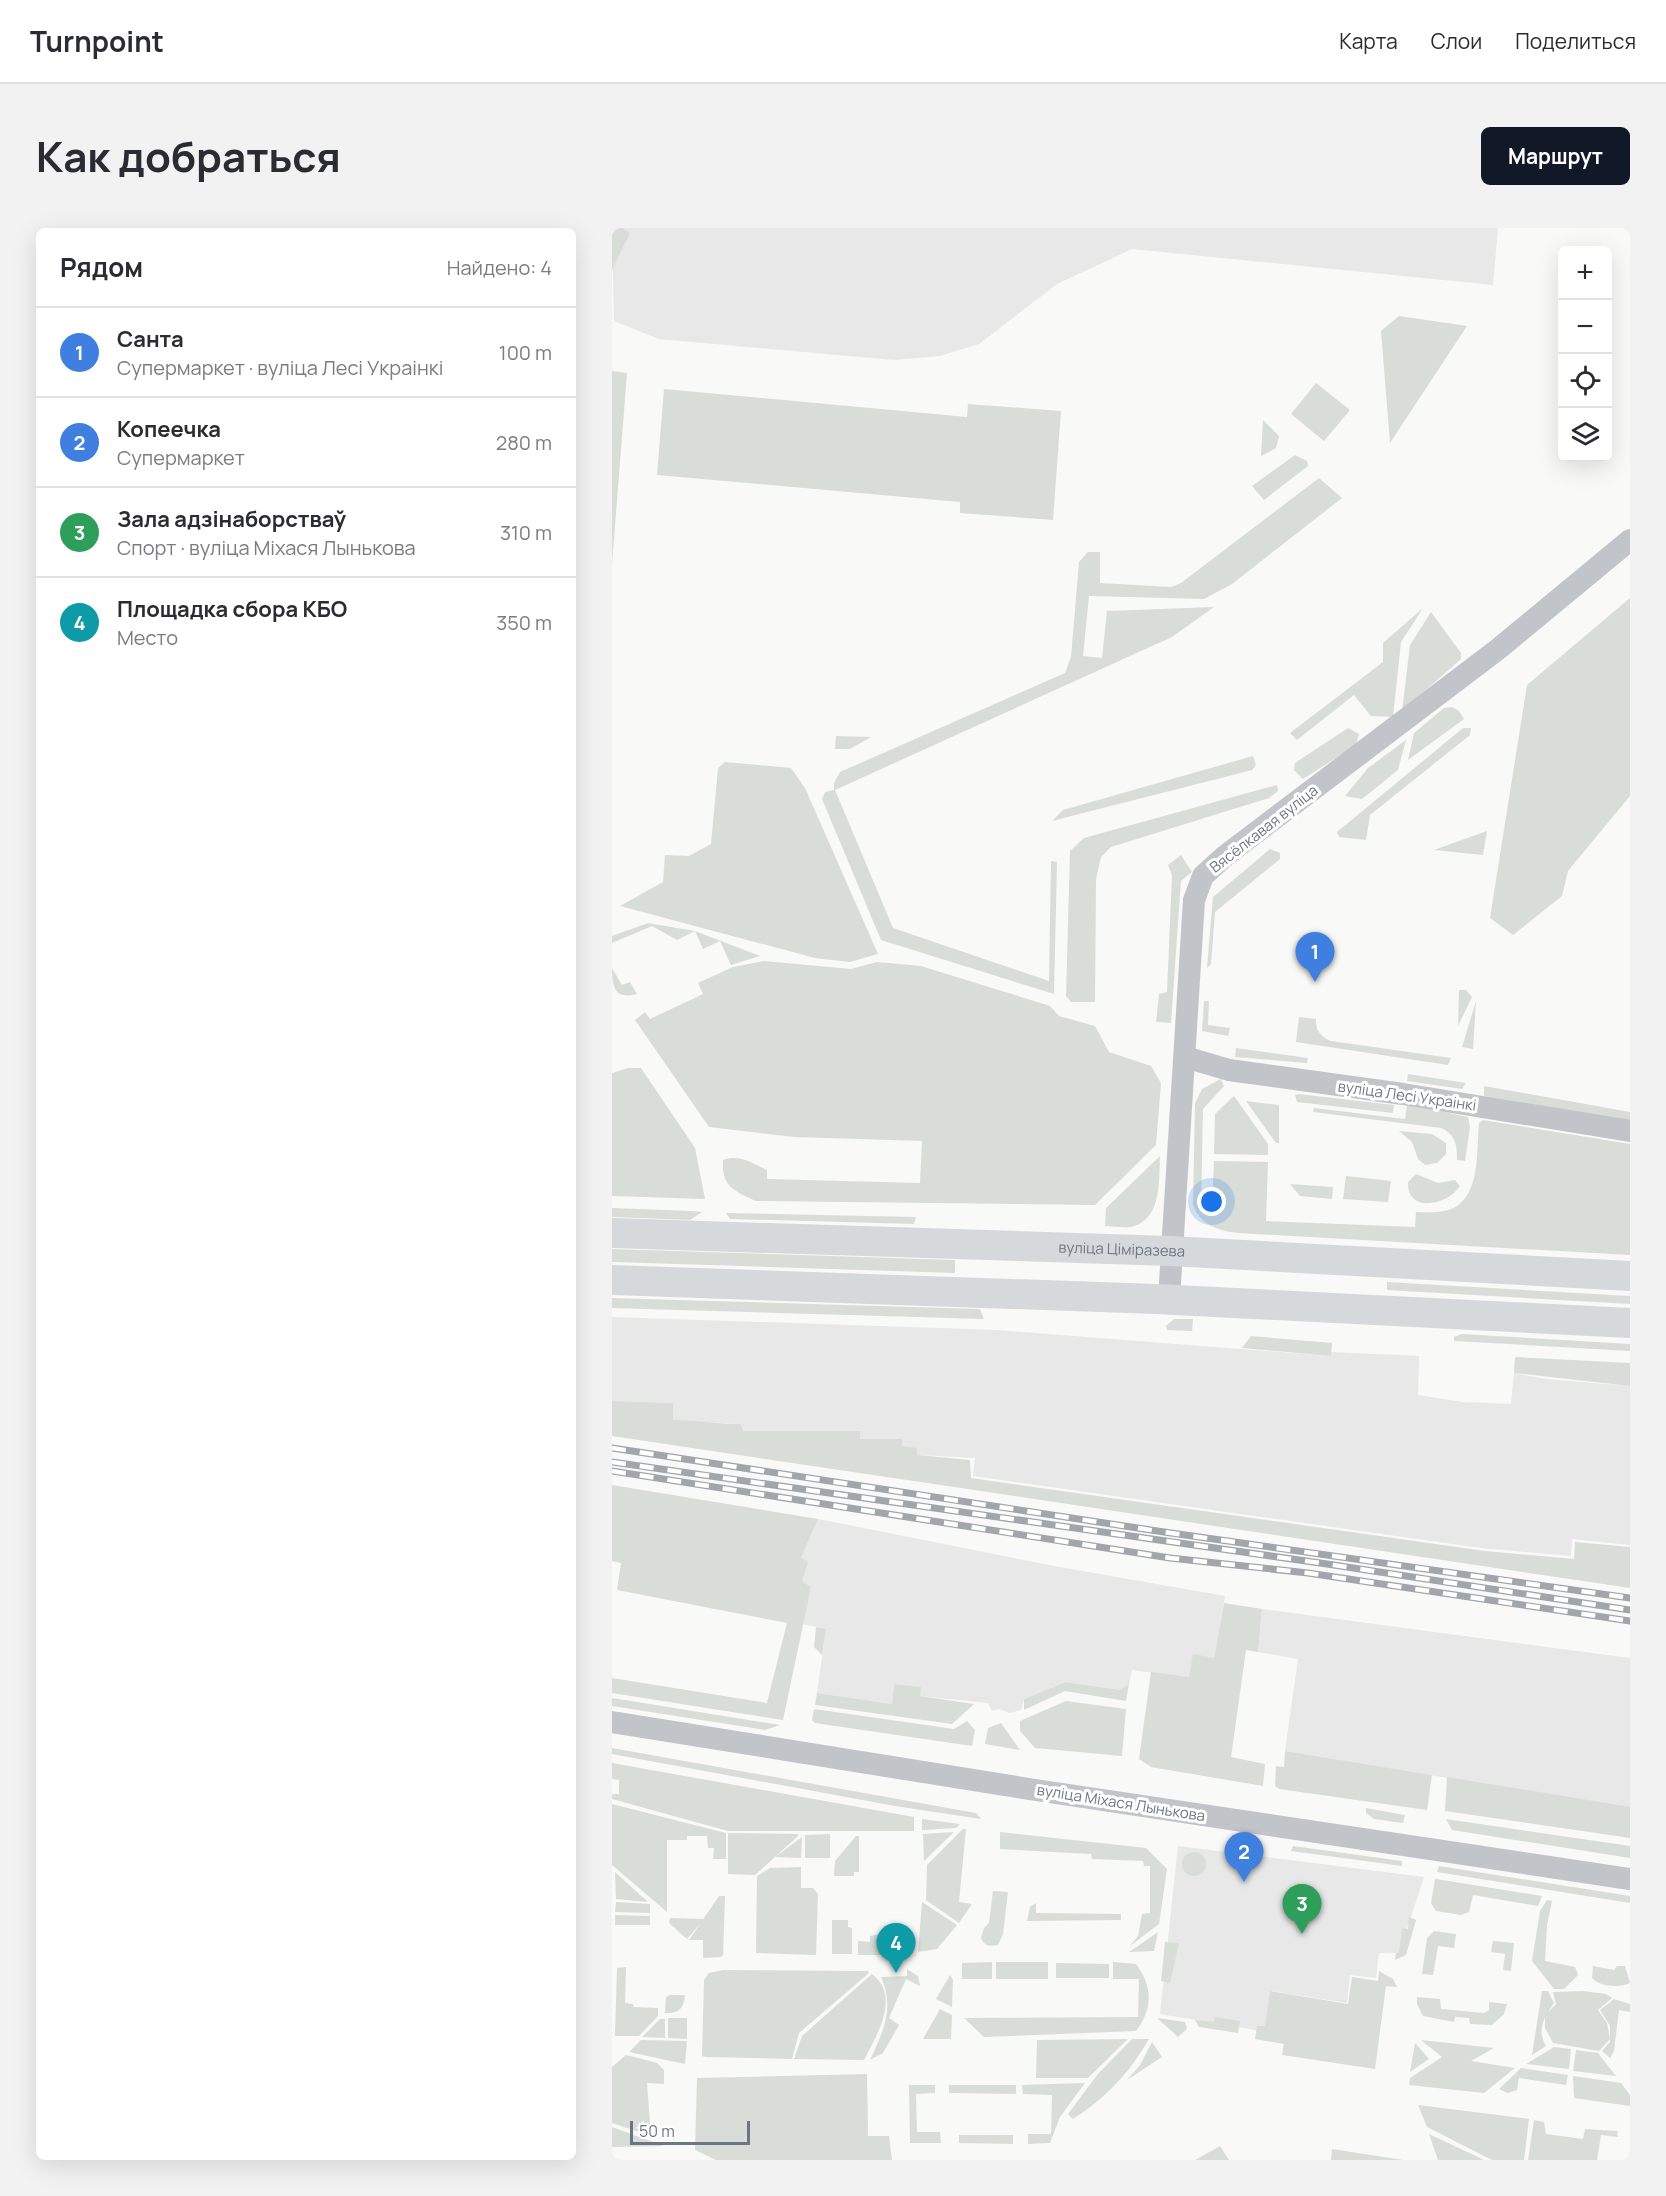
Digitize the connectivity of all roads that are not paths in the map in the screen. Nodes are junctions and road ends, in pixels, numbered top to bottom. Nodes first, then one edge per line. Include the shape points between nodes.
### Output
1 (1630, 540) edge
2 (1185, 1057) junction
3 (1630, 1131) edge
4 (612, 1233) edge
5 (1170, 1251) junction
6 (1630, 1276) edge
7 (612, 1280) edge
8 (1169, 1299) junction
9 (1630, 1323) edge
10 (612, 1722) edge
11 (1630, 1879) edge

1 - 2 street, Вясёлкавая вуліца via 1497,650 1203,876 1194,900
2 - 3 street, вуліца Лесі Украінкі via 1240,1072
2 - 5 street, Вясёлкавая вуліца
4 - 5 main road, вуліца Ціміразева
5 - 6 main road, вуліца Ціміразева
5 - 8 street, Вясёлкавая вуліца
7 - 8 main road
8 - 9 main road
10 - 11 street, вуліца Міхася Лынькова via 1000,1785

